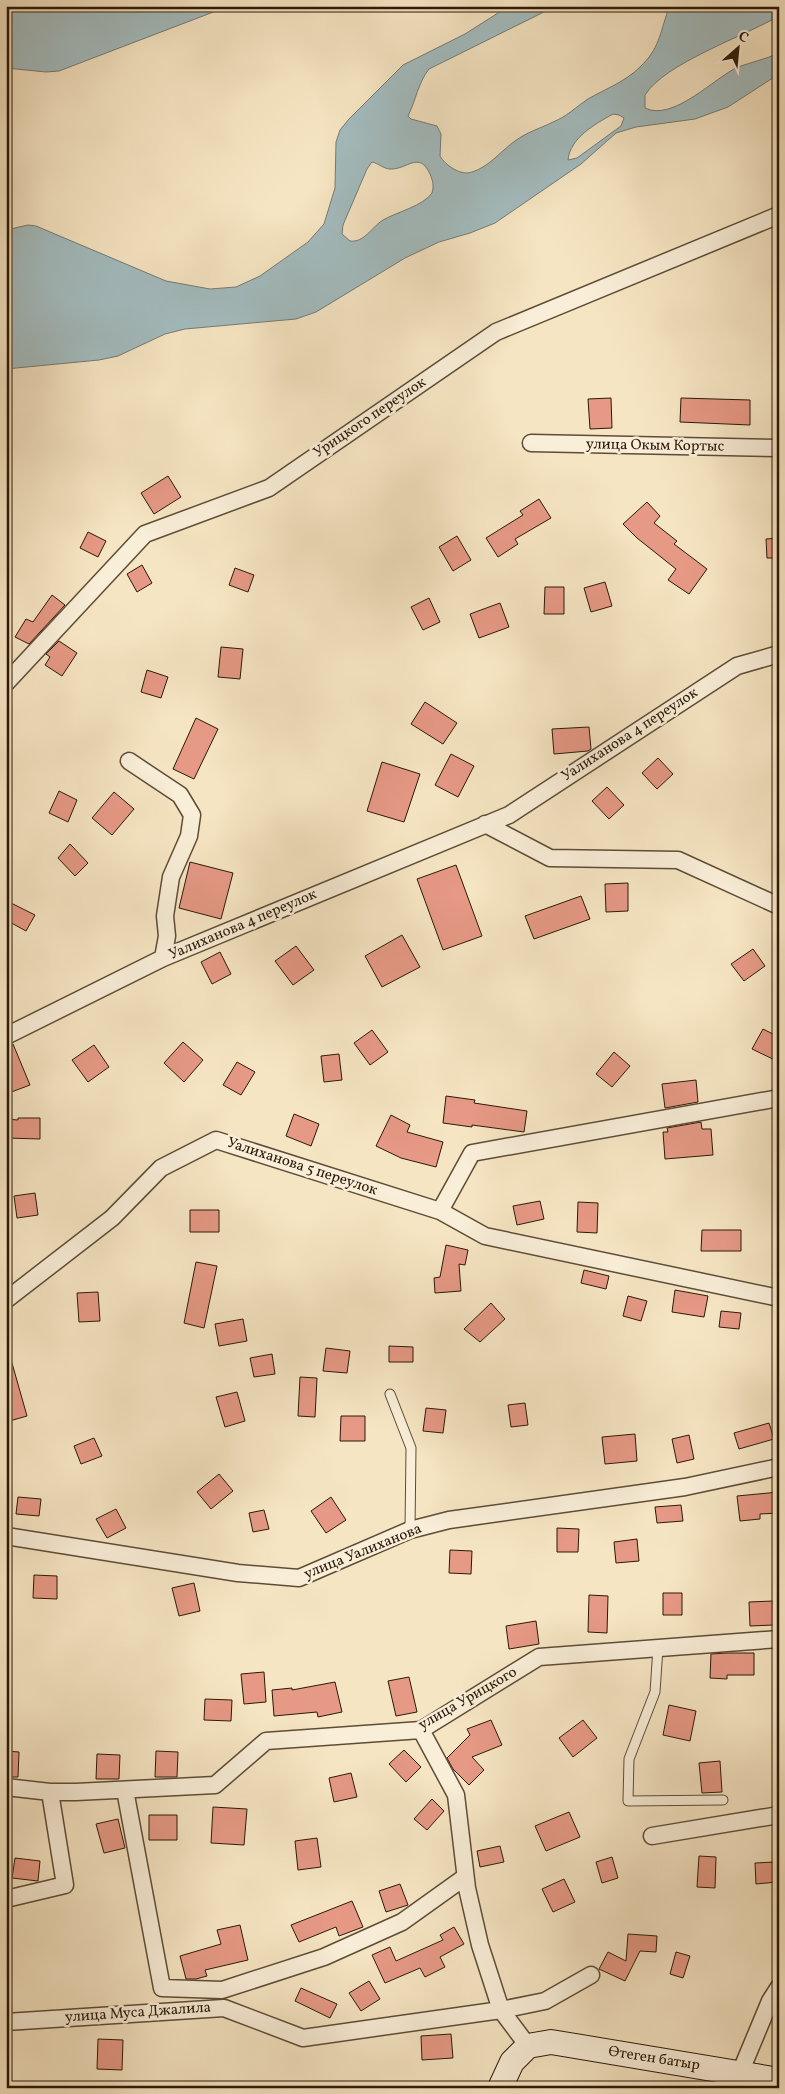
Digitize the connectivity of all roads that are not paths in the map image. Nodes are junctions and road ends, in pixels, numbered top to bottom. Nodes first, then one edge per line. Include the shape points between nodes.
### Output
1 (779, 215) edge
2 (531, 443) dead end
3 (779, 448) edge
4 (779, 654) edge
5 (6, 682) edge
6 (129, 761) dead end
7 (485, 824) junction
8 (779, 906) edge
9 (163, 958) junction
10 (6, 1036) edge
11 (779, 1098) edge
12 (440, 1211) junction
13 (779, 1298) edge
14 (6, 1300) edge
15 (390, 1394) dead end
16 (779, 1467) edge
17 (410, 1530) junction
18 (6, 1536) edge
19 (779, 1639) edge
20 (658, 1648) junction
21 (421, 1730) junction
22 (6, 1787) edge
23 (125, 1790) junction
24 (50, 1792) junction
25 (723, 1800) dead end
26 (779, 1815) edge
27 (652, 1836) dead end
28 (465, 1877) junction
29 (6, 1899) edge
30 (591, 1975) dead end
31 (779, 1988) edge
32 (501, 2010) junction
33 (6, 2022) edge
34 (528, 2046) junction
35 (740, 2073) junction
36 (779, 2080) edge
37 (500, 2088) edge

1 - 5 street, Урицкого переулок via 496,332 269,488 145,534
2 - 3 street, улица Окым Кортыс
4 - 7 street, Уалиханова 4 переулок via 737,666 509,815
6 - 9 street via 175,792 192,815 189,836 171,877
7 - 8 street via 550,858 678,860
7 - 9 street, Уалиханова 4 переулок
9 - 10 street, Уалиханова 4 переулок
11 - 12 street via 472,1153
12 - 13 street, Уалиханова 5 переулок via 485,1236
12 - 14 street, Уалиханова 5 переулок via 216,1140 161,1168 112,1218
15 - 17 lane via 412,1448
16 - 17 street, улица Уалиханова via 685,1487 449,1520
17 - 18 street, улица Уалиханова via 299,1578 238,1572
19 - 20 street, улица Урицкого
20 - 21 street, улица Урицкого via 539,1657
20 - 25 lane via 655,1692 629,1759 628,1801
21 - 23 street, улица Урицкого via 266,1741 215,1786
21 - 28 street via 456,1795
22 - 24 street, улица Урицкого
23 - 24 street, улица Урицкого
23 - 28 street via 162,1988 222,1990 324,1957 402,1922
24 - 29 street via 65,1885
26 - 27 street
28 - 32 street via 480,1945
30 - 32 street, улица Муса Джалила via 545,2001
31 - 35 street via 770,2001
32 - 33 street, улица Муса Джалила via 304,2038 224,2008
32 - 34 street
34 - 35 street, Өтеген батыр via 551,2042
34 - 37 street via 512,2062
35 - 36 street, Өтеген батыр

